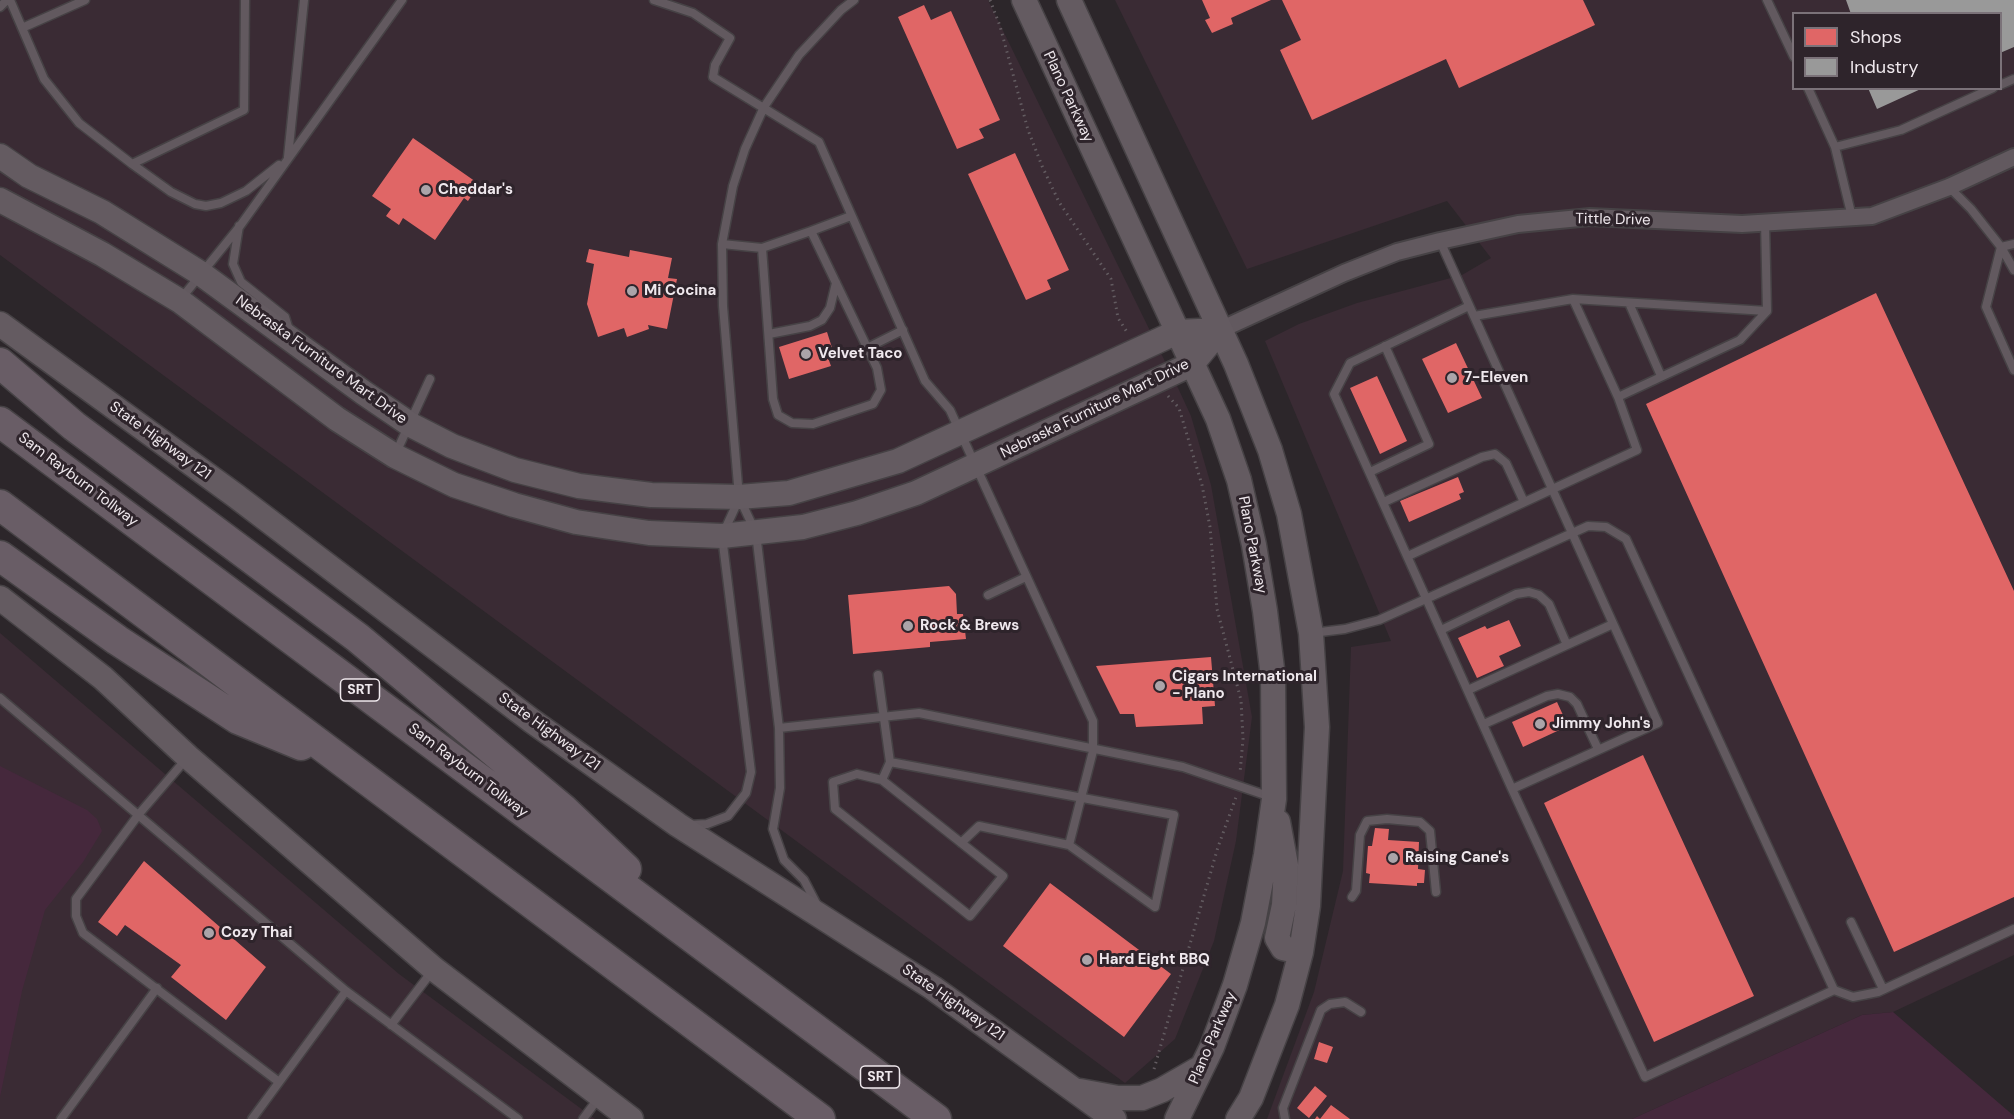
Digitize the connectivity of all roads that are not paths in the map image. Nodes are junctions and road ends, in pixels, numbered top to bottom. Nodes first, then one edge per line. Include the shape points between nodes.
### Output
1 (8, 0) edge
2 (86, 0) edge
3 (245, 0) edge
4 (304, 0) edge
5 (402, 0) edge
6 (654, 0) edge
7 (854, 0) edge
8 (1024, 0) edge
9 (1069, 0) edge
10 (1767, 0) edge
11 (0, 7) edge
12 (22, 28) junction
13 (1792, 53) edge
14 (1809, 90) edge
15 (1989, 90) edge
16 (764, 107) junction
17 (1835, 147) junction
18 (0, 156) edge
19 (2014, 157) edge
20 (288, 159) junction
21 (132, 164) junction
22 (1949, 187) junction
23 (0, 200) edge
24 (851, 216) junction
25 (1852, 217) junction
26 (1765, 222) junction
27 (240, 226) junction
28 (811, 231) junction
29 (1440, 241) junction
30 (722, 244) junction
31 (2014, 244) edge
32 (2001, 247) junction
33 (762, 248) junction
34 (2014, 270) edge
35 (200, 273) junction
36 (836, 283) junction
37 (1573, 299) junction
38 (180, 301) junction
39 (1629, 303) junction
40 (1469, 306) junction
41 (1767, 311) junction
42 (1474, 316) junction
43 (0, 324) edge
44 (903, 330) junction
45 (1220, 330) junction
46 (1177, 332) junction
47 (769, 334) junction
48 (291, 340) junction
49 (1385, 346) junction
50 (867, 348) junction
51 (0, 363) edge
52 (1192, 364) junction
53 (2014, 370) edge
54 (1661, 376) junction
55 (430, 379) dead end
56 (1618, 397) junction
57 (0, 422) edge
58 (411, 425) junction
59 (960, 430) junction
60 (395, 456) junction
61 (976, 467) junction
62 (1370, 472) junction
63 (1552, 489) junction
64 (739, 497) junction
65 (1384, 502) junction
66 (1524, 502) junction
67 (0, 506) edge
68 (1572, 532) junction
69 (756, 533) junction
70 (722, 536) junction
71 (0, 556) edge
72 (1408, 556) junction
73 (1026, 578) junction
74 (987, 595) dead end
75 (0, 598) edge
76 (1427, 600) junction
77 (1613, 624) junction
78 (1441, 630) junction
79 (1311, 633) junction
80 (1567, 645) junction
81 (878, 675) dead end
82 (1468, 690) junction
83 (0, 698) edge
84 (884, 716) junction
85 (1484, 724) junction
86 (779, 728) junction
87 (1598, 750) junction
88 (1093, 751) junction
89 (188, 757) junction
90 (340, 761) junction
91 (890, 762) junction
92 (882, 780) junction
93 (1512, 789) junction
94 (1080, 797) junction
95 (1274, 799) junction
96 (139, 814) junction
97 (678, 825) junction
98 (961, 843) junction
99 (1070, 844) junction
100 (1436, 892) dead end
101 (1352, 897) dead end
102 (823, 916) junction
103 (1851, 921) dead end
104 (2014, 930) edge
105 (1301, 952) junction
106 (719, 958) junction
107 (434, 969) junction
108 (157, 988) junction
109 (1883, 989) junction
110 (1834, 990) junction
111 (346, 991) junction
112 (1361, 1012) dead end
113 (391, 1025) junction
114 (1202, 1067) junction
115 (279, 1082) junction
116 (1074, 1090) junction
117 (600, 1096) junction
118 (61, 1119) edge
119 (252, 1119) edge
120 (518, 1119) edge
121 (583, 1119) edge
122 (631, 1119) edge
123 (820, 1119) edge
124 (936, 1119) edge
125 (1083, 1119) edge
126 (1114, 1119) edge
127 (1177, 1119) edge
128 (1238, 1119) edge
129 (1285, 1119) edge

1 - 11 lane
1 - 12 lane
2 - 12 lane
3 - 21 lane via 244,110
4 - 20 lane
5 - 20 lane
6 - 16 lane via 693,13 729,39 713,77
7 - 16 lane via 799,55
8 - 46 main road, Plano Parkway
9 - 45 main road
10 - 13 lane
12 - 21 lane via 44,79 79,123
14 - 17 lane
15 - 17 lane via 1901,130
16 - 24 lane via 819,142
16 - 30 lane via 744,149
17 - 25 lane
18 - 35 main road, Nebraska Furniture Mart Drive via 28,176 102,212
19 - 22 street, Tittle Drive
20 - 21 lane via 246,191 206,206 171,192
20 - 27 lane
22 - 25 street, Tittle Drive via 1872,216
22 - 32 lane
23 - 38 main road, Nebraska Furniture Mart Drive
24 - 28 lane
24 - 44 lane
25 - 26 street, Tittle Drive
26 - 29 street, Tittle Drive via 1590,217 1518,224
26 - 41 lane
27 - 35 lane
27 - 48 lane via 233,264 241,282 285,317
28 - 33 lane
28 - 36 lane
29 - 40 lane
29 - 45 street, Tittle Drive via 1397,252 1344,273
30 - 33 lane
30 - 64 lane via 723,306
31 - 32 lane
32 - 34 lane
32 - 53 lane via 1986,307
33 - 47 lane
35 - 38 lane
35 - 48 main road, Nebraska Furniture Mart Drive
36 - 47 lane via 830,308 822,320
36 - 50 lane
37 - 39 lane
37 - 42 lane
37 - 56 lane
38 - 60 main road, Nebraska Furniture Mart Drive via 337,419
39 - 41 lane
39 - 54 lane
40 - 42 lane
40 - 49 lane
41 - 54 lane via 1740,340
42 - 63 lane
43 - 97 main road, State Highway 121 via 236,496 532,721
44 - 50 lane
44 - 59 lane via 925,381 950,410
45 - 46 main road, Nebraska Furniture Mart Drive
45 - 52 main road, Nebraska Furniture Mart Drive
45 - 79 main road via 1270,450 1289,514
46 - 52 main road, Plano Parkway
46 - 59 main road, Nebraska Furniture Mart Drive
47 - 50 lane via 773,399 778,415 792,423 813,424 873,404 881,390 877,368
48 - 58 main road, Nebraska Furniture Mart Drive
49 - 62 lane via 1350,363 1335,394
49 - 62 lane via 1429,444
51 - 106 highway via 74,426 367,645 564,810
52 - 61 main road, Nebraska Furniture Mart Drive
52 - 95 main road, Plano Parkway via 1218,419 1254,545 1273,677
54 - 56 lane
55 - 58 lane
56 - 63 lane via 1637,450
57 - 106 highway, Sam Rayburn Tollway / SRT
58 - 60 lane
58 - 64 main road, Nebraska Furniture Mart Drive via 515,470 579,486 651,495
59 - 61 lane
59 - 64 main road, Nebraska Furniture Mart Drive via 898,460 841,479 789,493
60 - 70 main road, Nebraska Furniture Mart Drive via 453,485 576,522
61 - 69 main road, Nebraska Furniture Mart Drive via 857,513 803,527
61 - 73 lane
62 - 65 lane
63 - 66 lane
63 - 68 lane
64 - 69 lane
64 - 70 lane
65 - 66 lane via 1482,456 1495,454 1506,463
65 - 72 lane
66 - 72 lane
67 - 90 highway
68 - 76 lane
68 - 77 lane
68 - 110 lane via 1588,526 1606,527 1626,539
69 - 70 main road, Nebraska Furniture Mart Drive
69 - 86 lane
70 - 97 lane via 751,772 746,793 728,816 707,824
71 - 90 highway via 117,640 238,719
72 - 76 lane
73 - 74 lane
73 - 88 lane via 1093,721
75 - 89 main road via 103,678
76 - 78 lane
76 - 79 lane via 1379,620
77 - 80 lane
77 - 87 lane via 1658,723
78 - 80 lane via 1516,594 1529,592 1549,604
78 - 82 lane
79 - 105 main road via 1316,777 1308,906
80 - 82 lane
81 - 84 lane
82 - 85 lane
83 - 96 lane
84 - 86 lane
84 - 88 lane via 919,713
84 - 91 lane
85 - 87 lane via 1558,694 1577,704
85 - 93 lane
86 - 102 lane via 780,788 773,829 784,861 804,879
87 - 93 lane
88 - 94 lane
88 - 95 lane via 1183,767
89 - 96 lane
89 - 107 main road
90 - 123 highway
91 - 92 lane
91 - 94 lane
92 - 98 lane
92 - 98 lane via 857,774 833,782 835,809 970,916 1003,876
93 - 110 lane via 1645,1077
94 - 99 lane
94 - 99 lane via 1174,815 1155,907
95 - 105 main road via 1286,865 1277,938 1283,948
95 - 114 main road, Plano Parkway via 1253,923 1235,985
96 - 108 lane via 76,899 76,916 83,933
96 - 111 lane
97 - 102 main road, State Highway 121
98 - 99 lane via 979,826
100 - 101 lane via 1430,831 1420,822 1387,819 1367,821 1360,835 1356,891
102 - 116 main road, State Highway 121 via 933,988
103 - 109 lane
104 - 109 lane
105 - 128 main road via 1272,1045 1251,1098
106 - 124 highway, Sam Rayburn Tollway / SRT
107 - 113 lane
107 - 117 main road
108 - 115 lane
108 - 118 lane
109 - 110 lane via 1853,997
111 - 113 lane
111 - 115 lane
112 - 129 lane via 1345,1002 1321,1010 1283,1108
113 - 120 lane
114 - 116 main road via 1142,1098
114 - 127 main road, Plano Parkway
115 - 119 lane
116 - 125 main road
116 - 126 main road, State Highway 121
117 - 121 lane
117 - 122 main road

